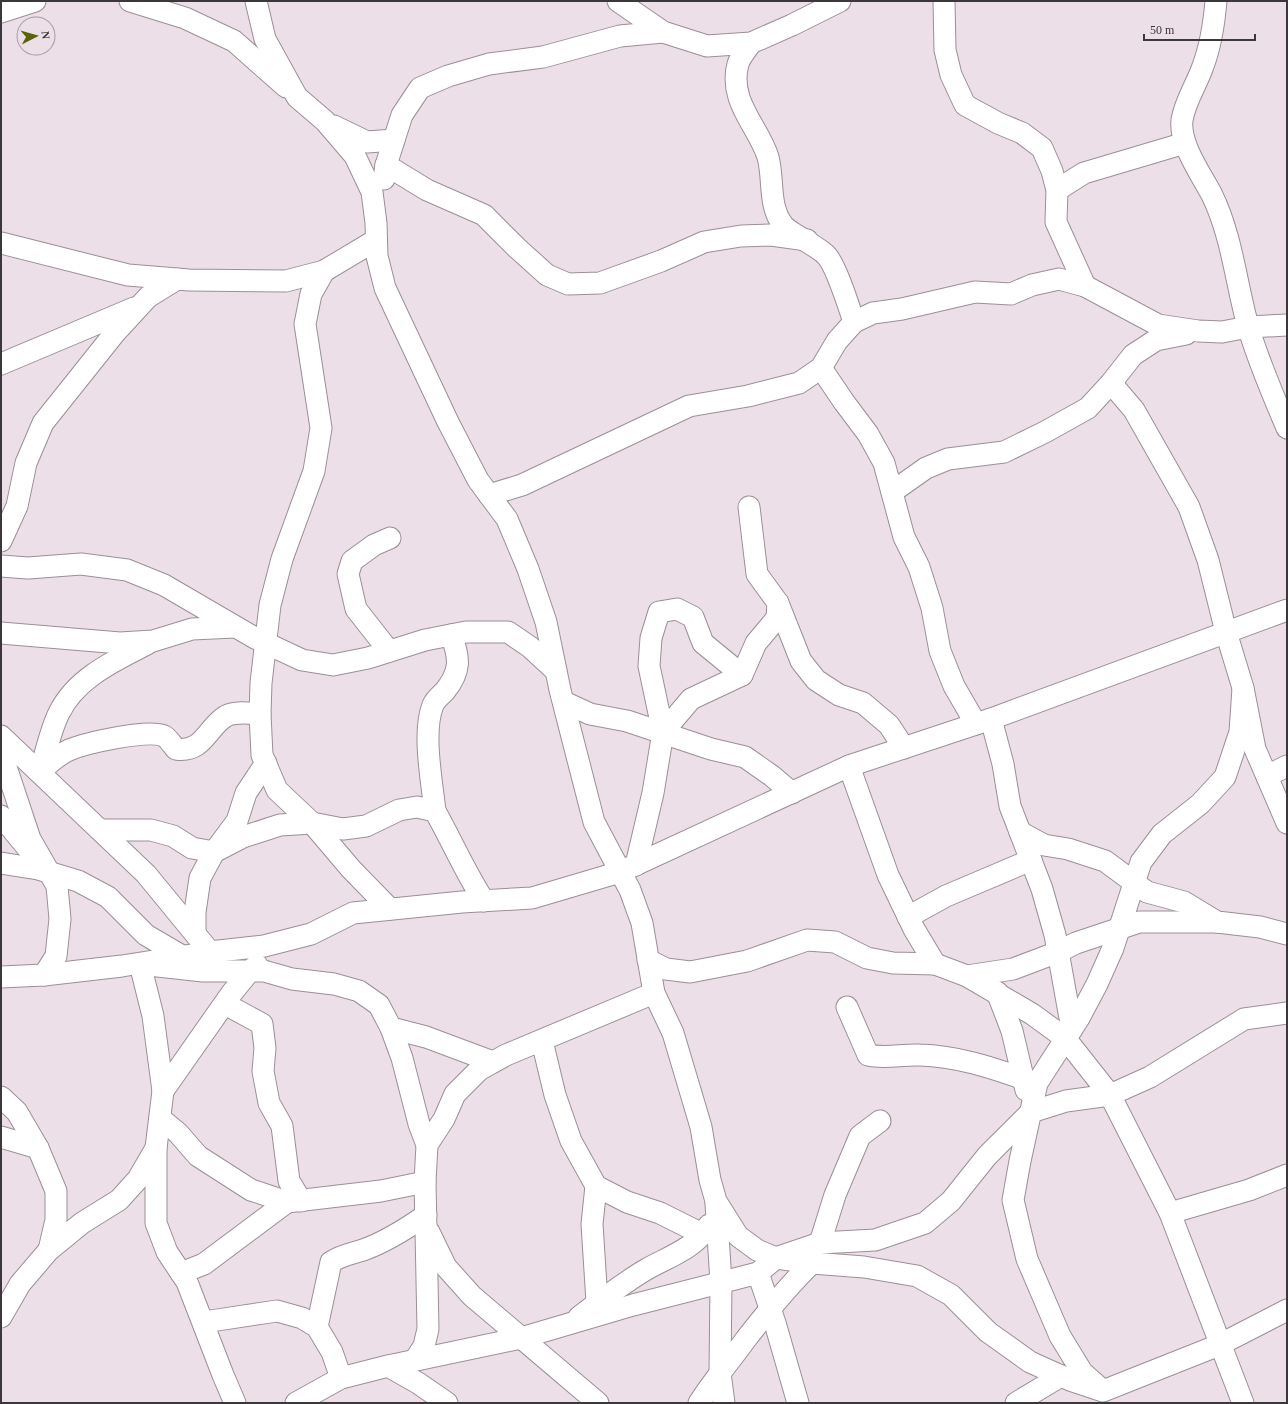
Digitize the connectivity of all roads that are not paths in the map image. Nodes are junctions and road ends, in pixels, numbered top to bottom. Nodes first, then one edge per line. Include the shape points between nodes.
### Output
1 (35, 1) edge
2 (130, 1) edge
3 (256, 1) edge
4 (618, 1) edge
5 (840, 1) edge
6 (944, 1) edge
7 (1216, 1) edge
8 (1, 12) edge
9 (663, 32) junction
10 (751, 43) junction
11 (297, 97) junction
12 (325, 121) junction
13 (394, 140) junction
14 (1185, 143) junction
15 (386, 165) junction
16 (1057, 190) junction
17 (376, 232) junction
18 (807, 240) junction
19 (1, 243) edge
20 (324, 271) junction
21 (177, 279) junction
22 (1084, 286) junction
23 (141, 304) junction
24 (854, 322) junction
25 (1287, 325) edge
26 (1248, 326) junction
27 (1198, 331) junction
28 (1, 364) edge
29 (821, 368) junction
30 (1111, 383) junction
31 (1287, 428) edge
32 (892, 492) junction
33 (489, 495) junction
34 (749, 507) dead end
35 (390, 538) dead end
36 (1, 541) edge
37 (1, 566) edge
38 (778, 603) junction
39 (1287, 610) edge
40 (235, 627) junction
41 (1226, 632) junction
42 (1, 633) edge
43 (451, 635) junction
44 (153, 641) junction
45 (265, 643) junction
46 (389, 651) junction
47 (556, 671) junction
48 (742, 675) junction
49 (1243, 688) junction
50 (564, 702) junction
51 (260, 714) junction
52 (983, 722) junction
53 (663, 732) junction
54 (1, 736) edge
55 (904, 748) junction
56 (1, 752) edge
57 (266, 763) junction
58 (849, 766) junction
59 (1287, 766) edge
60 (40, 772) junction
61 (1267, 776) junction
62 (792, 793) junction
63 (435, 811) junction
64 (1, 816) edge
65 (312, 823) junction
66 (1287, 823) edge
67 (101, 830) junction
68 (1020, 832) junction
69 (214, 852) junction
70 (1031, 860) junction
71 (1, 863) edge
72 (628, 868) junction
73 (49, 872) junction
74 (1134, 884) junction
75 (484, 901) junction
76 (390, 909) junction
77 (908, 917) junction
78 (1217, 922) junction
79 (1120, 927) junction
80 (195, 933) junction
81 (1287, 934) edge
82 (290, 939) junction
83 (210, 952) junction
84 (1058, 952) junction
85 (182, 956) junction
86 (648, 960) junction
87 (140, 964) junction
88 (935, 964) junction
89 (249, 972) junction
90 (44, 975) junction
91 (966, 976) junction
92 (1, 977) edge
93 (997, 992) junction
94 (654, 993) junction
95 (225, 1004) junction
96 (847, 1007) dead end
97 (1287, 1013) edge
98 (391, 1028) junction
99 (1069, 1034) junction
100 (542, 1041) junction
101 (493, 1062) junction
102 (1024, 1079) junction
103 (163, 1090) junction
104 (1110, 1094) junction
105 (1, 1097) edge
106 (1031, 1112) junction
107 (160, 1118) junction
108 (880, 1121) dead end
109 (1, 1137) edge
110 (427, 1145) junction
111 (38, 1148) junction
112 (156, 1148) junction
113 (1287, 1175) edge
114 (425, 1182) junction
115 (596, 1186) junction
116 (716, 1201) junction
117 (294, 1202) junction
118 (1170, 1213) junction
119 (426, 1221) junction
120 (702, 1234) junction
121 (820, 1243) junction
122 (49, 1250) junction
123 (776, 1258) junction
124 (812, 1263) junction
125 (181, 1273) junction
126 (758, 1273) junction
127 (721, 1282) junction
128 (597, 1302) junction
129 (770, 1307) junction
130 (1287, 1310) edge
131 (1, 1317) edge
132 (204, 1322) junction
133 (572, 1323) junction
134 (317, 1326) junction
135 (520, 1338) junction
136 (1219, 1345) junction
137 (415, 1360) junction
138 (388, 1366) junction
139 (720, 1373) junction
140 (1061, 1376) junction
141 (341, 1378) junction
142 (1105, 1397) edge
143 (235, 1403) edge
144 (296, 1403) edge
145 (447, 1403) edge
146 (598, 1403) edge
147 (699, 1403) edge
148 (724, 1403) edge
149 (798, 1403) edge
150 (1016, 1403) edge
151 (1243, 1403) edge

1 - 8 street
2 - 11 street via 185,18 234,41
3 - 11 street via 265,39
4 - 9 street
5 - 10 street
6 - 16 street via 945,50 951,75 965,105 1022,133 1042,148
7 - 14 street via 1214,28 1203,66 1182,120
9 - 10 street via 708,46
9 - 13 street via 620,36 542,57 489,64 448,76 420,88 402,115
10 - 18 street via 738,64 737,88 743,107 768,158 775,208 784,226
11 - 12 street
12 - 13 street via 367,142
12 - 17 street via 354,156 362,170 372,192
13 - 15 street
14 - 16 street via 1084,173
14 - 26 street via 1199,175 1212,195 1223,225 1234,257
15 - 17 street
15 - 18 street via 427,190 484,215 547,275 568,284 600,283 704,242 741,236 771,235
16 - 22 street via 1056,222
17 - 20 street
17 - 33 street via 377,256 385,288 404,333 478,480
18 - 24 street via 827,256
19 - 21 street via 128,275
20 - 21 street via 286,282
20 - 45 street via 311,294 305,324 321,428 314,471 282,559 270,605
21 - 23 street
22 - 24 street via 1059,279 1032,285 1011,294 974,292 873,313
22 - 27 street via 1158,325
23 - 28 street
23 - 36 street via 43,423 26,462 17,506
24 - 29 street via 837,341
25 - 26 street
26 - 27 street via 1222,332
26 - 31 street
27 - 30 street via 1156,340 1133,355
29 - 32 street via 868,434 884,463
29 - 33 street via 799,383 748,396 689,406 522,485
30 - 32 street via 1088,408 1045,432 1004,452 948,459 926,468
30 - 41 street via 1134,410 1189,507 1208,560
32 - 52 street via 904,537 919,567 932,608 940,652 954,686
33 - 47 street via 507,519 528,569 546,622
34 - 38 street via 757,574
35 - 46 street via 374,545 352,561 348,574 356,609
37 - 40 street via 28,568 81,564 127,570 164,585
38 - 48 street via 777,618 756,643
38 - 55 street via 801,661 816,680 839,695 863,703 889,725
39 - 41 street
40 - 44 street via 192,629
40 - 45 street
41 - 49 street
41 - 52 street
42 - 44 street via 120,643
43 - 46 street
43 - 47 street via 466,632 508,632 530,647
43 - 63 street via 456,647 458,665 454,678 433,704 428,732
44 - 60 street via 104,666 77,688 59,712
45 - 46 street via 302,660 333,665
45 - 51 street
47 - 50 street
48 - 53 street via 691,699
48 - 53 street via 703,643 693,617 677,609 659,612 651,638 649,666
49 - 61 street via 1255,749
49 - 74 street via 1240,732 1225,777 1200,804 1162,834 1141,862
50 - 53 street via 590,714 627,721
50 - 72 street via 594,822
51 - 57 street via 262,755
51 - 60 street via 244,712 226,716 202,742 185,750 176,749 164,736 151,734 88,743 68,750 52,760
52 - 55 street
52 - 68 street via 1003,764 1010,806
53 - 62 street via 711,749 745,757
53 - 72 street via 653,793
54 - 60 street
55 - 58 street
56 - 73 street via 30,839
57 - 65 street via 277,790
57 - 69 street via 246,793 237,821
58 - 62 street
58 - 77 street via 888,875
59 - 61 street
60 - 67 street
61 - 66 street
62 - 72 street
63 - 65 street via 417,807 398,810 366,826 342,829
63 - 75 street
64 - 73 street
65 - 69 street via 280,825 243,837
65 - 76 street via 351,869
67 - 69 street via 151,830 173,836 192,848
67 - 80 street via 146,874
68 - 70 street
68 - 74 street via 1044,845 1068,849 1105,861
69 - 80 street via 200,878
70 - 77 street via 946,896
70 - 84 street via 1044,897
71 - 73 street
72 - 75 street via 532,898
72 - 86 street via 630,890 642,923
73 - 85 street via 78,881 108,897 146,935
73 - 90 street via 57,886 60,919 56,956
74 - 78 street via 1147,892 1184,902
74 - 79 street
75 - 76 street
76 - 82 street via 353,913 311,934
77 - 88 street
78 - 79 street via 1139,922
78 - 81 street via 1260,927
79 - 84 street
79 - 99 street via 1097,984
80 - 83 street
82 - 83 street via 264,946
82 - 89 street
83 - 85 street
84 - 91 street via 1012,968
84 - 99 street
85 - 87 street
86 - 88 street via 666,969 690,972 747,960 807,940 835,942 867,958 893,963
86 - 94 street
87 - 89 street via 203,971
87 - 90 street
87 - 103 street via 153,1016
88 - 91 street
89 - 95 street
89 - 98 street via 264,972 292,979 334,984 359,991 379,1005
90 - 92 street
91 - 93 street
93 - 99 street
93 - 102 street via 1012,1031
94 - 100 street
94 - 116 street via 673,1033 702,1127
95 - 103 street
95 - 117 street via 262,1024 265,1048 263,1071 270,1104 282,1126
96 - 102 street via 868,1055 881,1058 919,1055 973,1062
97 - 104 street via 1244,1019 1150,1077
98 - 101 street
98 - 110 street
99 - 104 street
99 - 106 street via 1037,1083
100 - 101 street via 506,1054
100 - 115 street via 555,1094 571,1141
101 - 110 street via 479,1070 455,1094 444,1119
102 - 106 street
103 - 107 street
104 - 106 street via 1066,1101
104 - 118 street
105 - 111 street via 16,1112
106 - 121 street via 988,1156 951,1201 925,1223 874,1240
106 - 142 street via 1013,1200 1027,1259 1060,1336 1082,1372
107 - 112 street
107 - 117 street via 178,1133 198,1156 251,1190
108 - 121 street via 860,1136 835,1195
109 - 111 street
110 - 114 street
111 - 122 street via 56,1191 56,1220
112 - 122 street via 138,1179 120,1200 82,1223
112 - 125 street via 156,1223 167,1252
113 - 118 street via 1249,1190
114 - 117 street via 381,1191
114 - 119 street
115 - 120 street
115 - 128 street via 592,1224
116 - 120 street via 708,1226
116 - 123 street via 738,1236 757,1250
116 - 127 street
117 - 125 street via 204,1264
118 - 136 street
119 - 134 street via 331,1262
119 - 135 street via 446,1267 472,1296
119 - 137 street via 428,1328 424,1346
120 - 128 street via 679,1252 647,1269
121 - 123 street
122 - 131 street via 20,1284
123 - 124 street
123 - 126 street
124 - 129 street via 790,1283
124 - 140 street via 864,1267 917,1276 951,1295 988,1332 1030,1362
125 - 132 street
126 - 127 street
126 - 129 street
127 - 133 street
127 - 139 street
128 - 133 street
129 - 139 street
129 - 149 street
130 - 136 street
132 - 134 street via 277,1311 302,1318
132 - 143 street via 222,1375
133 - 135 street
134 - 141 street via 332,1352
135 - 137 street
135 - 146 street
136 - 142 street
136 - 151 street
137 - 138 street
138 - 141 street
138 - 145 street
139 - 147 street
139 - 148 street
140 - 142 street
140 - 150 street
141 - 144 street

